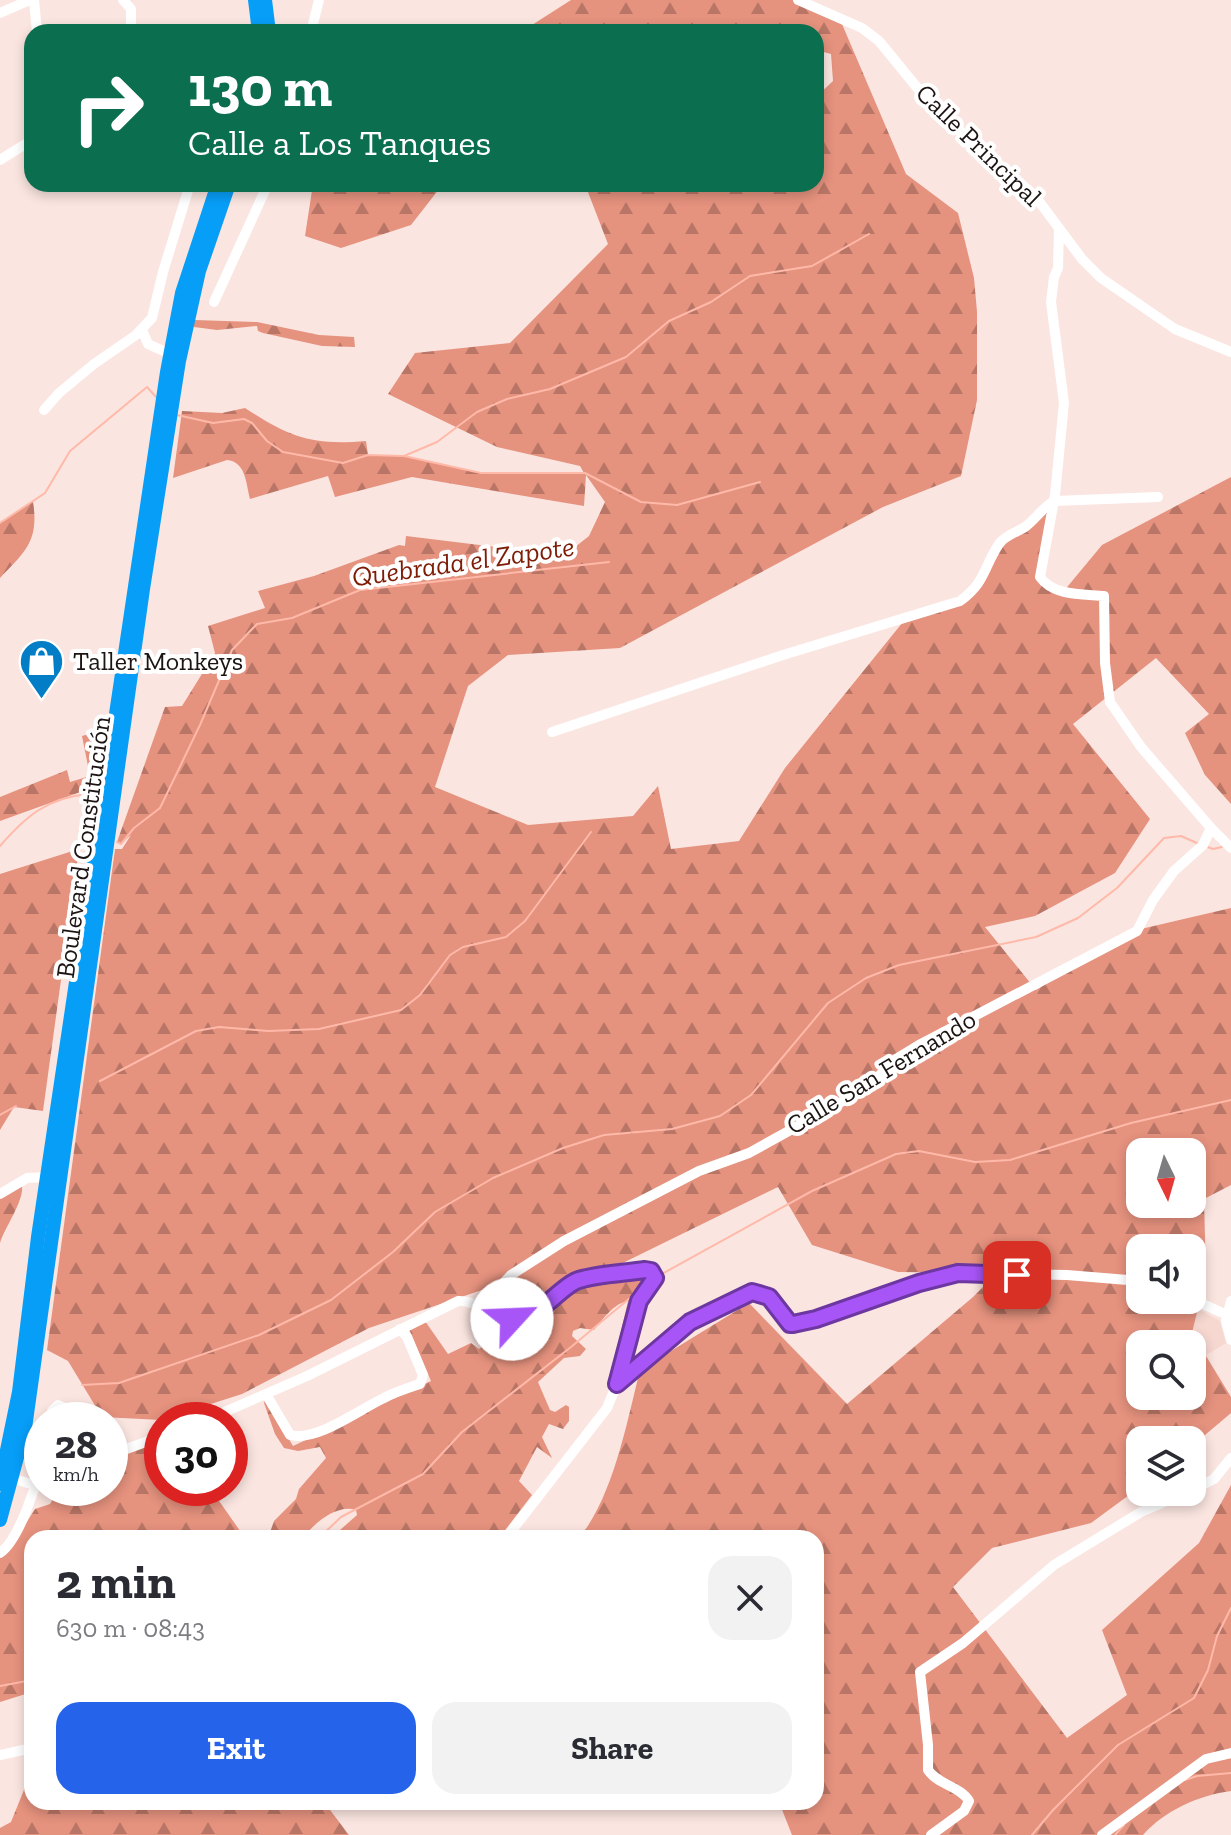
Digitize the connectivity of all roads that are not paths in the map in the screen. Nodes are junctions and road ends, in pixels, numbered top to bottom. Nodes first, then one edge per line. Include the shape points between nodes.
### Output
1 (32, 0) edge
2 (123, 0) edge
3 (255, 0) edge
4 (265, 0) edge
5 (319, 0) edge
6 (798, 0) edge
7 (0, 13) edge
8 (36, 24) edge
9 (131, 24) edge
10 (258, 24) edge
11 (268, 24) edge
12 (313, 24) edge
13 (24, 145) edge
14 (0, 160) edge
15 (188, 192) edge
16 (215, 192) edge
17 (226, 192) edge
18 (264, 192) edge
19 (1059, 229) junction
20 (214, 302) dead end
21 (142, 330) junction
22 (1231, 352) edge
23 (170, 354) junction
24 (44, 410) dead end
25 (1158, 497) dead end
26 (1054, 501) junction
27 (552, 732) dead end
28 (1211, 828) junction
29 (1231, 848) edge
30 (47, 1177) junction
31 (0, 1194) edge
32 (1126, 1280) edge
33 (1231, 1301) edge
34 (1206, 1305) edge
35 (480, 1308) junction
36 (1227, 1315) junction
37 (400, 1329) junction
38 (1231, 1340) edge
39 (617, 1384) junction
40 (266, 1394) junction
41 (248, 1402) edge
42 (1231, 1458) edge
43 (21, 1481) dead end
44 (24, 1482) edge
45 (1206, 1483) edge
46 (0, 1484) edge
47 (27, 1506) edge
48 (1155, 1506) edge
49 (0, 1520) edge
50 (512, 1530) edge
51 (0, 1553) edge
52 (24, 1750) edge
53 (1231, 1753) edge
54 (0, 1755) edge
55 (931, 1835) edge
56 (1102, 1835) edge

1 - 7 street
1 - 8 street
2 - 9 street via 131,9
3 - 10 highway
4 - 11 highway
5 - 12 street
6 - 19 street, Calle Principal via 879,41 933,107 1035,196
13 - 14 street
15 - 21 street via 152,318
16 - 23 highway, Boulevard Constitución via 182,293
17 - 49 highway, Boulevard Constitución via 199,271 179,361 30,1401
18 - 20 street
19 - 22 street, Calle Principal via 1118,292 1175,329
19 - 26 street via 1051,302 1064,403
21 - 23 street via 148,344
21 - 24 street via 94,364
23 - 30 highway, Boulevard Constitución
25 - 26 street
26 - 27 street via 1000,540 981,582 960,601
26 - 28 street via 1040,577 1063,592 1104,596 1110,702
28 - 29 street
28 - 35 street, Calle San Fernando via 1206,842 1174,871 1153,900 1137,931 919,1045 863,1089 749,1153 699,1171 564,1241 511,1275
30 - 31 street via 27,1178
30 - 46 highway, Boulevard Constitución via 19,1392
32 - 39 street via 958,1273 793,1324 769,1297 752,1292 690,1322
33 - 36 street
34 - 36 street
35 - 37 street via 458,1301
35 - 39 street via 504,1319 520,1319 574,1282 651,1271 655,1278 639,1301
36 - 38 street
37 - 40 street
37 - 40 street via 423,1375 420,1384 299,1437 290,1435
39 - 50 street via 599,1420
40 - 41 street
42 - 45 street
43 - 44 street
47 - 51 street
48 - 55 street via 1054,1565 963,1643 920,1672 928,1770 969,1801 964,1811
52 - 54 street
53 - 56 street via 1206,1759

